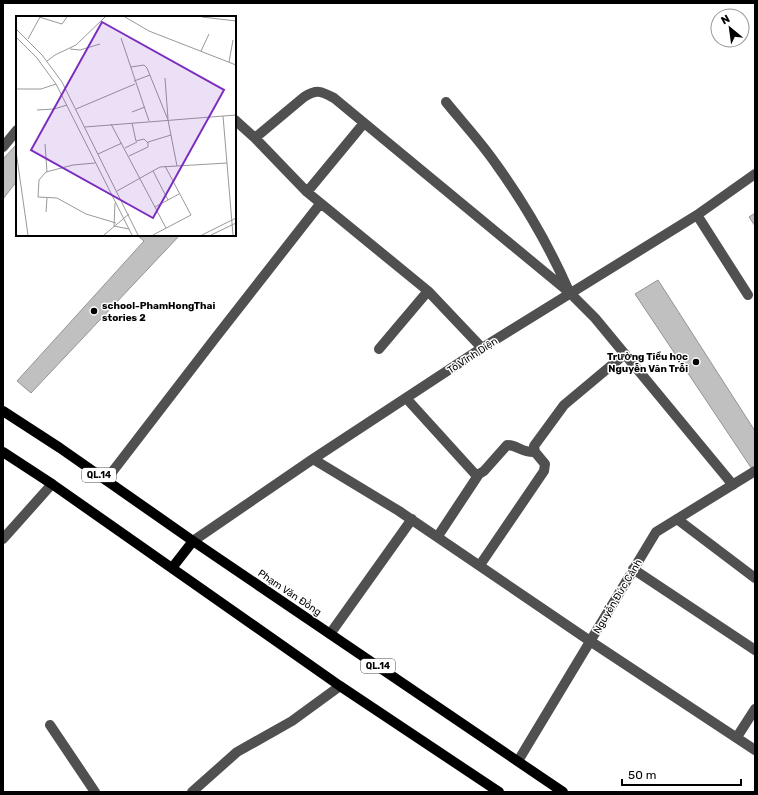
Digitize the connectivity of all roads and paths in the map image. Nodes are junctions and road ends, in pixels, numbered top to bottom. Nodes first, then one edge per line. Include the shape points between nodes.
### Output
1 (446, 102) dead end
2 (236, 121) edge
3 (364, 123) junction
4 (16, 131) edge
5 (255, 138) junction
6 (3, 147) edge
7 (755, 174) edge
8 (307, 192) junction
9 (320, 204) junction
10 (697, 215) junction
11 (428, 291) junction
12 (570, 293) junction
13 (748, 295) dead end
14 (482, 348) junction
15 (379, 349) dead end
16 (625, 354) junction
17 (406, 398) junction
18 (3, 411) edge
19 (3, 452) edge
20 (535, 452) junction
21 (313, 459) junction
22 (755, 471) edge
23 (479, 474) junction
24 (106, 480) junction
25 (52, 484) junction
26 (733, 484) junction
27 (412, 519) junction
28 (677, 519) junction
29 (438, 536) junction
30 (3, 539) edge
31 (193, 541) junction
32 (480, 565) junction
33 (172, 568) junction
34 (634, 569) junction
35 (755, 578) edge
36 (330, 634) junction
37 (590, 641) junction
38 (755, 650) edge
39 (340, 686) junction
40 (755, 709) edge
41 (50, 725) dead end
42 (737, 737) junction
43 (755, 750) edge
44 (518, 761) junction
45 (95, 792) edge
46 (192, 792) edge
47 (499, 792) edge
48 (563, 792) edge

1 - 12 street via 514,190
2 - 5 street
3 - 5 street via 334,98 323,92 313,91
3 - 8 street
3 - 12 street
4 - 6 street
5 - 8 street
7 - 10 street, Tô Vĩnh Diện
8 - 9 street
9 - 11 street
9 - 24 street
10 - 12 street, Tô Vĩnh Diện
10 - 13 street
11 - 14 street
11 - 15 street
12 - 14 street, Tô Vĩnh Diện
12 - 16 street via 596,318
14 - 17 street, Tô Vĩnh Diện
16 - 20 street via 564,405 534,446
16 - 26 street
17 - 21 street, Tô Vĩnh Diện
17 - 23 street via 472,471
18 - 24 main road, Phạm Văn Đồng / QL.14
19 - 25 main road
20 - 23 street via 526,452 507,445
20 - 32 street via 545,464 544,471
21 - 27 street
21 - 31 street, Tô Vĩnh Diện
22 - 26 street, Nguyễn Đức Cảnh
23 - 29 street
24 - 31 main road, Phạm Văn Đồng / QL.14
25 - 30 street
25 - 33 main road
26 - 28 street, Nguyễn Đức Cảnh
27 - 29 street
27 - 36 street
28 - 34 street, Nguyễn Đức Cảnh via 656,532
28 - 35 street
29 - 32 street
31 - 33 main road
31 - 36 main road, Phạm Văn Đồng / QL.14
32 - 37 street
33 - 39 main road
34 - 37 street, Nguyễn Đức Cảnh
34 - 38 street
36 - 44 main road, Phạm Văn Đồng / QL.14
37 - 42 street
37 - 44 street, Nguyễn Đức Cảnh
39 - 46 street via 292,721 237,752
39 - 47 main road
40 - 42 street
41 - 45 street
42 - 43 street
44 - 48 main road, Phạm Văn Đồng / QL.14

